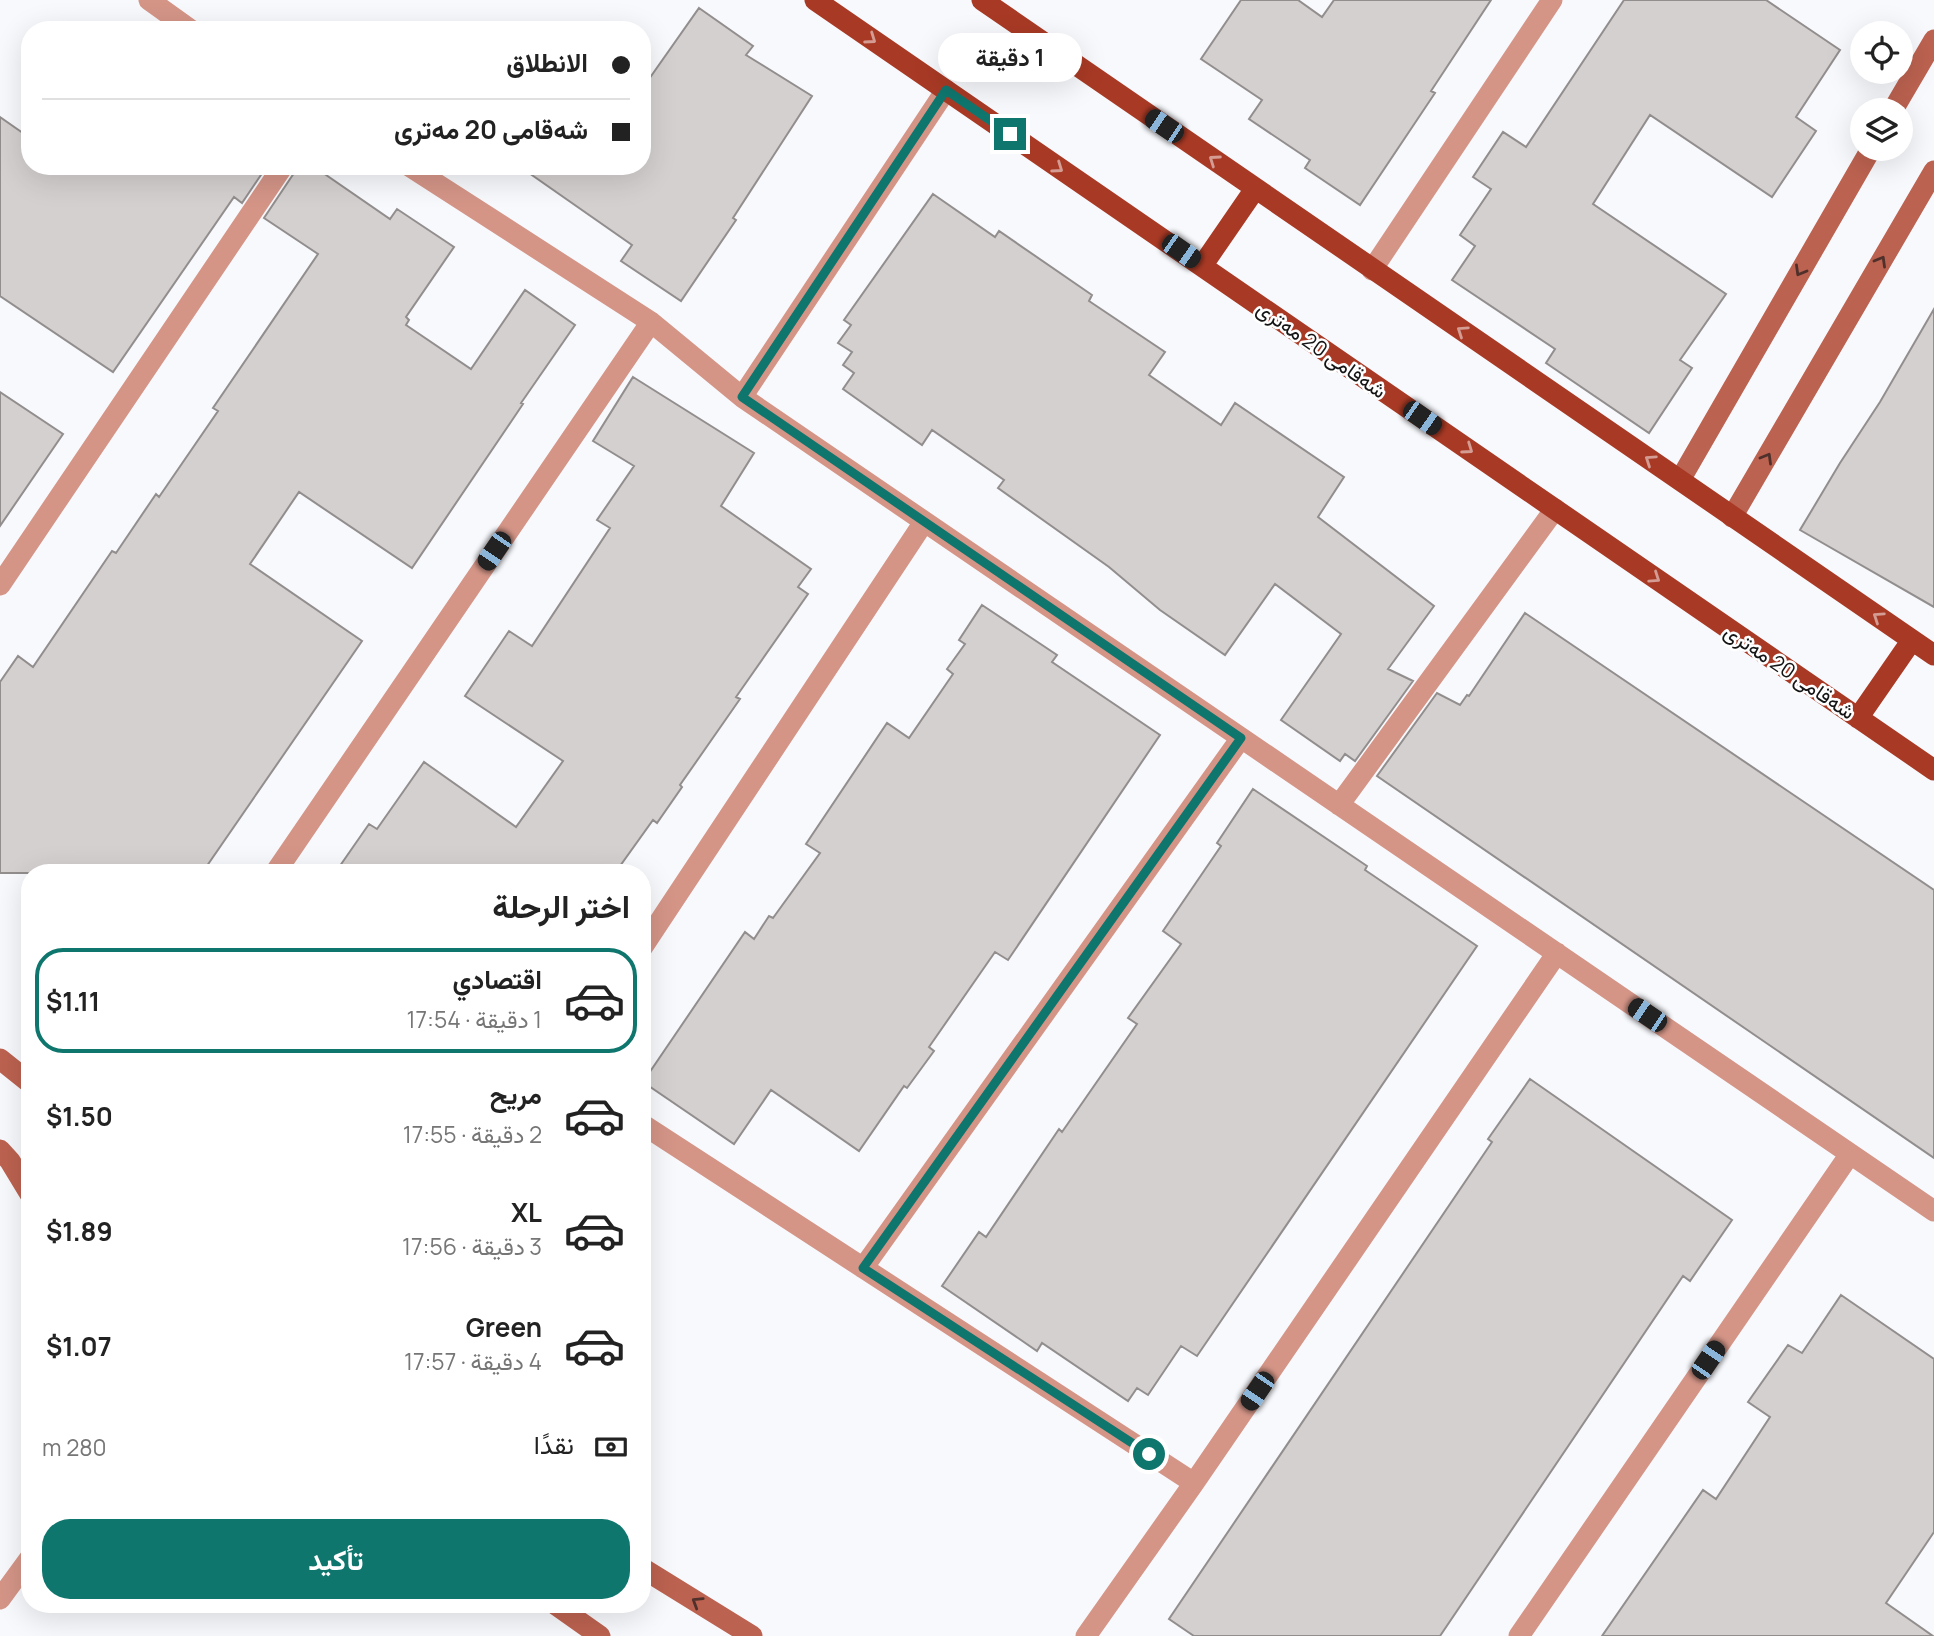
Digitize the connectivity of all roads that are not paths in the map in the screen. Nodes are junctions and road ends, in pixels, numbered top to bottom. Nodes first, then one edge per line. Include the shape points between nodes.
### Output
1 (149, 0) edge
2 (815, 0) edge
3 (982, 0) edge
4 (1552, 0) edge
5 (178, 21) edge
6 (1934, 40) edge
7 (946, 90) junction
8 (1900, 98) edge
9 (1864, 161) edge
10 (1934, 171) edge
11 (277, 175) edge
12 (423, 175) edge
13 (1255, 189) junction
14 (1202, 266) junction
15 (1372, 270) junction
16 (651, 322) junction
17 (742, 397) junction
18 (1679, 480) junction
19 (1555, 509) junction
20 (1732, 517) junction
21 (924, 522) junction
22 (0, 585) edge
23 (1912, 640) junction
24 (1934, 655) edge
25 (1858, 718) junction
26 (1241, 738) junction
27 (1934, 770) edge
28 (1339, 805) junction
29 (281, 864) edge
30 (651, 934) edge
31 (1556, 953) junction
32 (0, 1059) edge
33 (21, 1076) edge
34 (651, 1130) edge
35 (0, 1150) edge
36 (1850, 1154) junction
37 (21, 1179) edge
38 (1934, 1211) edge
39 (863, 1268) junction
40 (1194, 1483) junction
41 (21, 1570) edge
42 (651, 1574) edge
43 (0, 1599) edge
44 (567, 1613) edge
45 (600, 1636) edge
46 (751, 1636) edge
47 (1086, 1636) edge
48 (1519, 1636) edge

1 - 5 street
2 -> 7 main road, شەقامی 20 مەتری
13 -> 3 main road
4 - 15 street
6 - 8 main road
7 -> 14 main road, شەقامی 20 مەتری
7 - 17 street
9 -> 18 main road
20 -> 10 main road
11 - 22 street
12 - 16 street
13 - 14 main road
13 - 15 main road
14 -> 19 main road, شەقامی 20 مەتری
18 -> 15 main road
16 - 17 street
16 - 29 street
17 - 21 street
18 - 20 main road
19 -> 25 main road, شەقامی 20 مەتری
19 - 28 street
23 -> 20 main road
21 - 26 street
21 - 30 street
23 - 24 main road
23 - 25 main road
25 - 27 main road, شەقامی 20 مەتری
26 - 28 street
26 - 39 street
28 - 31 street
31 - 36 street
31 - 40 street
32 - 33 main road
34 - 39 street
35 - 37 main road
36 - 38 street
36 - 48 street
39 - 40 street
40 - 47 street
41 - 43 street
46 -> 42 main road
44 - 45 main road

